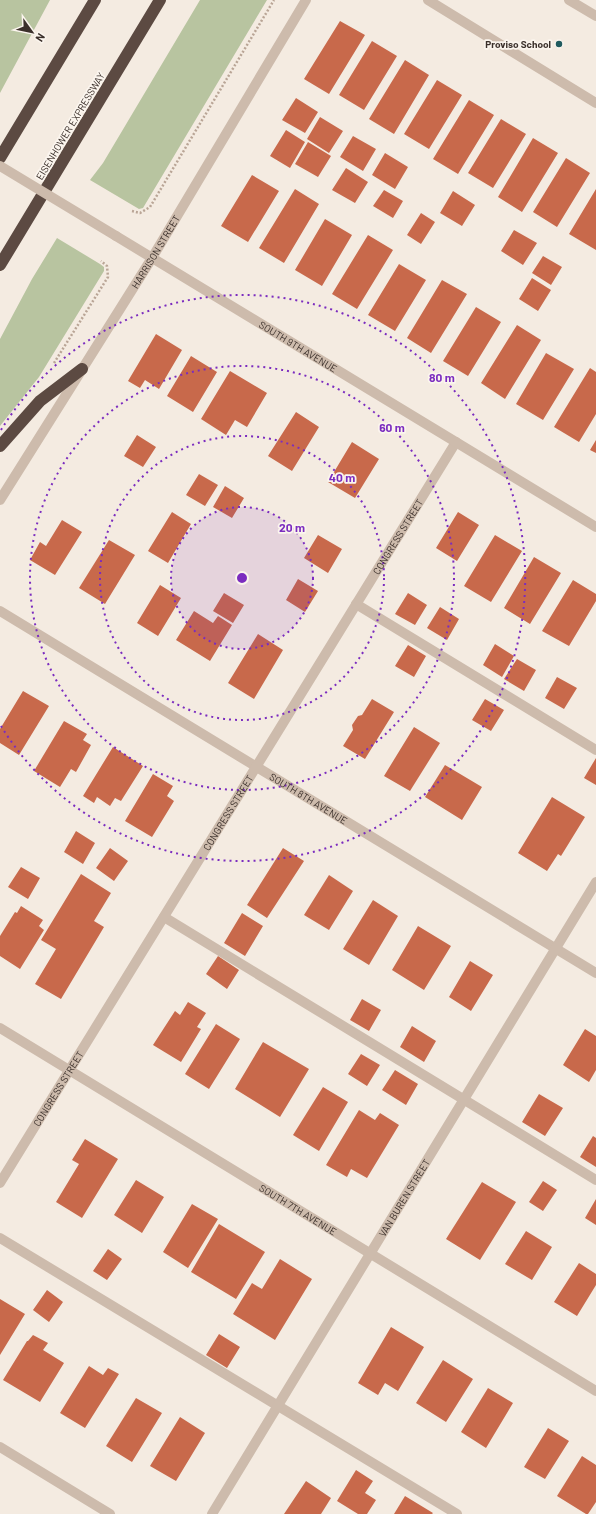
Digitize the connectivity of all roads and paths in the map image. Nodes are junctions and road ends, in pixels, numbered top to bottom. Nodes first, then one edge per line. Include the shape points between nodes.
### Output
1 (95, 0) edge
2 (160, 0) edge
3 (274, 0) edge
4 (306, 0) edge
5 (428, 0) edge
6 (569, 0) edge
7 (596, 16) edge
8 (596, 103) edge
9 (0, 158) edge
10 (0, 166) edge
11 (132, 211) dead end
12 (152, 258) junction
13 (101, 261) dead end
14 (0, 265) edge
15 (54, 363) dead end
16 (82, 369) junction
17 (456, 442) junction
18 (0, 446) edge
19 (0, 500) edge
20 (596, 527) edge
21 (356, 604) junction
22 (0, 611) edge
23 (596, 750) edge
24 (256, 767) junction
25 (596, 882) edge
26 (164, 917) junction
27 (556, 949) junction
28 (596, 973) edge
29 (0, 1028) edge
30 (70, 1070) junction
31 (464, 1100) junction
32 (596, 1180) edge
33 (0, 1183) edge
34 (0, 1238) edge
35 (370, 1254) junction
36 (596, 1391) edge
37 (278, 1407) junction
38 (0, 1447) edge
39 (110, 1514) edge
40 (212, 1514) edge
41 (457, 1514) edge

1 - 9 highway
2 - 14 highway, EISENHOWER EXPRESSWAY
3 - 11 path via 150,207 140,213
4 - 12 street, HARRISON STREET
5 - 8 street
6 - 7 street
10 - 12 street, SOUTH 9TH AVENUE, bridge
12 - 16 street, HARRISON STREET
12 - 17 street, SOUTH 9TH AVENUE
13 - 15 path via 107,266 108,277
16 - 18 highway via 40,400
16 - 19 street, HARRISON STREET
17 - 20 street, SOUTH 9TH AVENUE
17 - 21 street, CONGRESS STREET
21 - 23 street
21 - 24 street, CONGRESS STREET
22 - 24 street, SOUTH 8TH AVENUE
24 - 26 street, CONGRESS STREET
24 - 27 street, SOUTH 8TH AVENUE
25 - 27 street, VAN BUREN STREET
26 - 30 street, CONGRESS STREET
26 - 31 street
27 - 28 street, SOUTH 8TH AVENUE
27 - 31 street, VAN BUREN STREET
29 - 30 street, SOUTH 7TH AVENUE
30 - 33 street, CONGRESS STREET
30 - 35 street, SOUTH 7TH AVENUE
31 - 32 street
31 - 35 street, VAN BUREN STREET
34 - 37 street
35 - 36 street, SOUTH 7TH AVENUE
35 - 37 street, VAN BUREN STREET
37 - 40 street, VAN BUREN STREET
37 - 41 street
38 - 39 street

